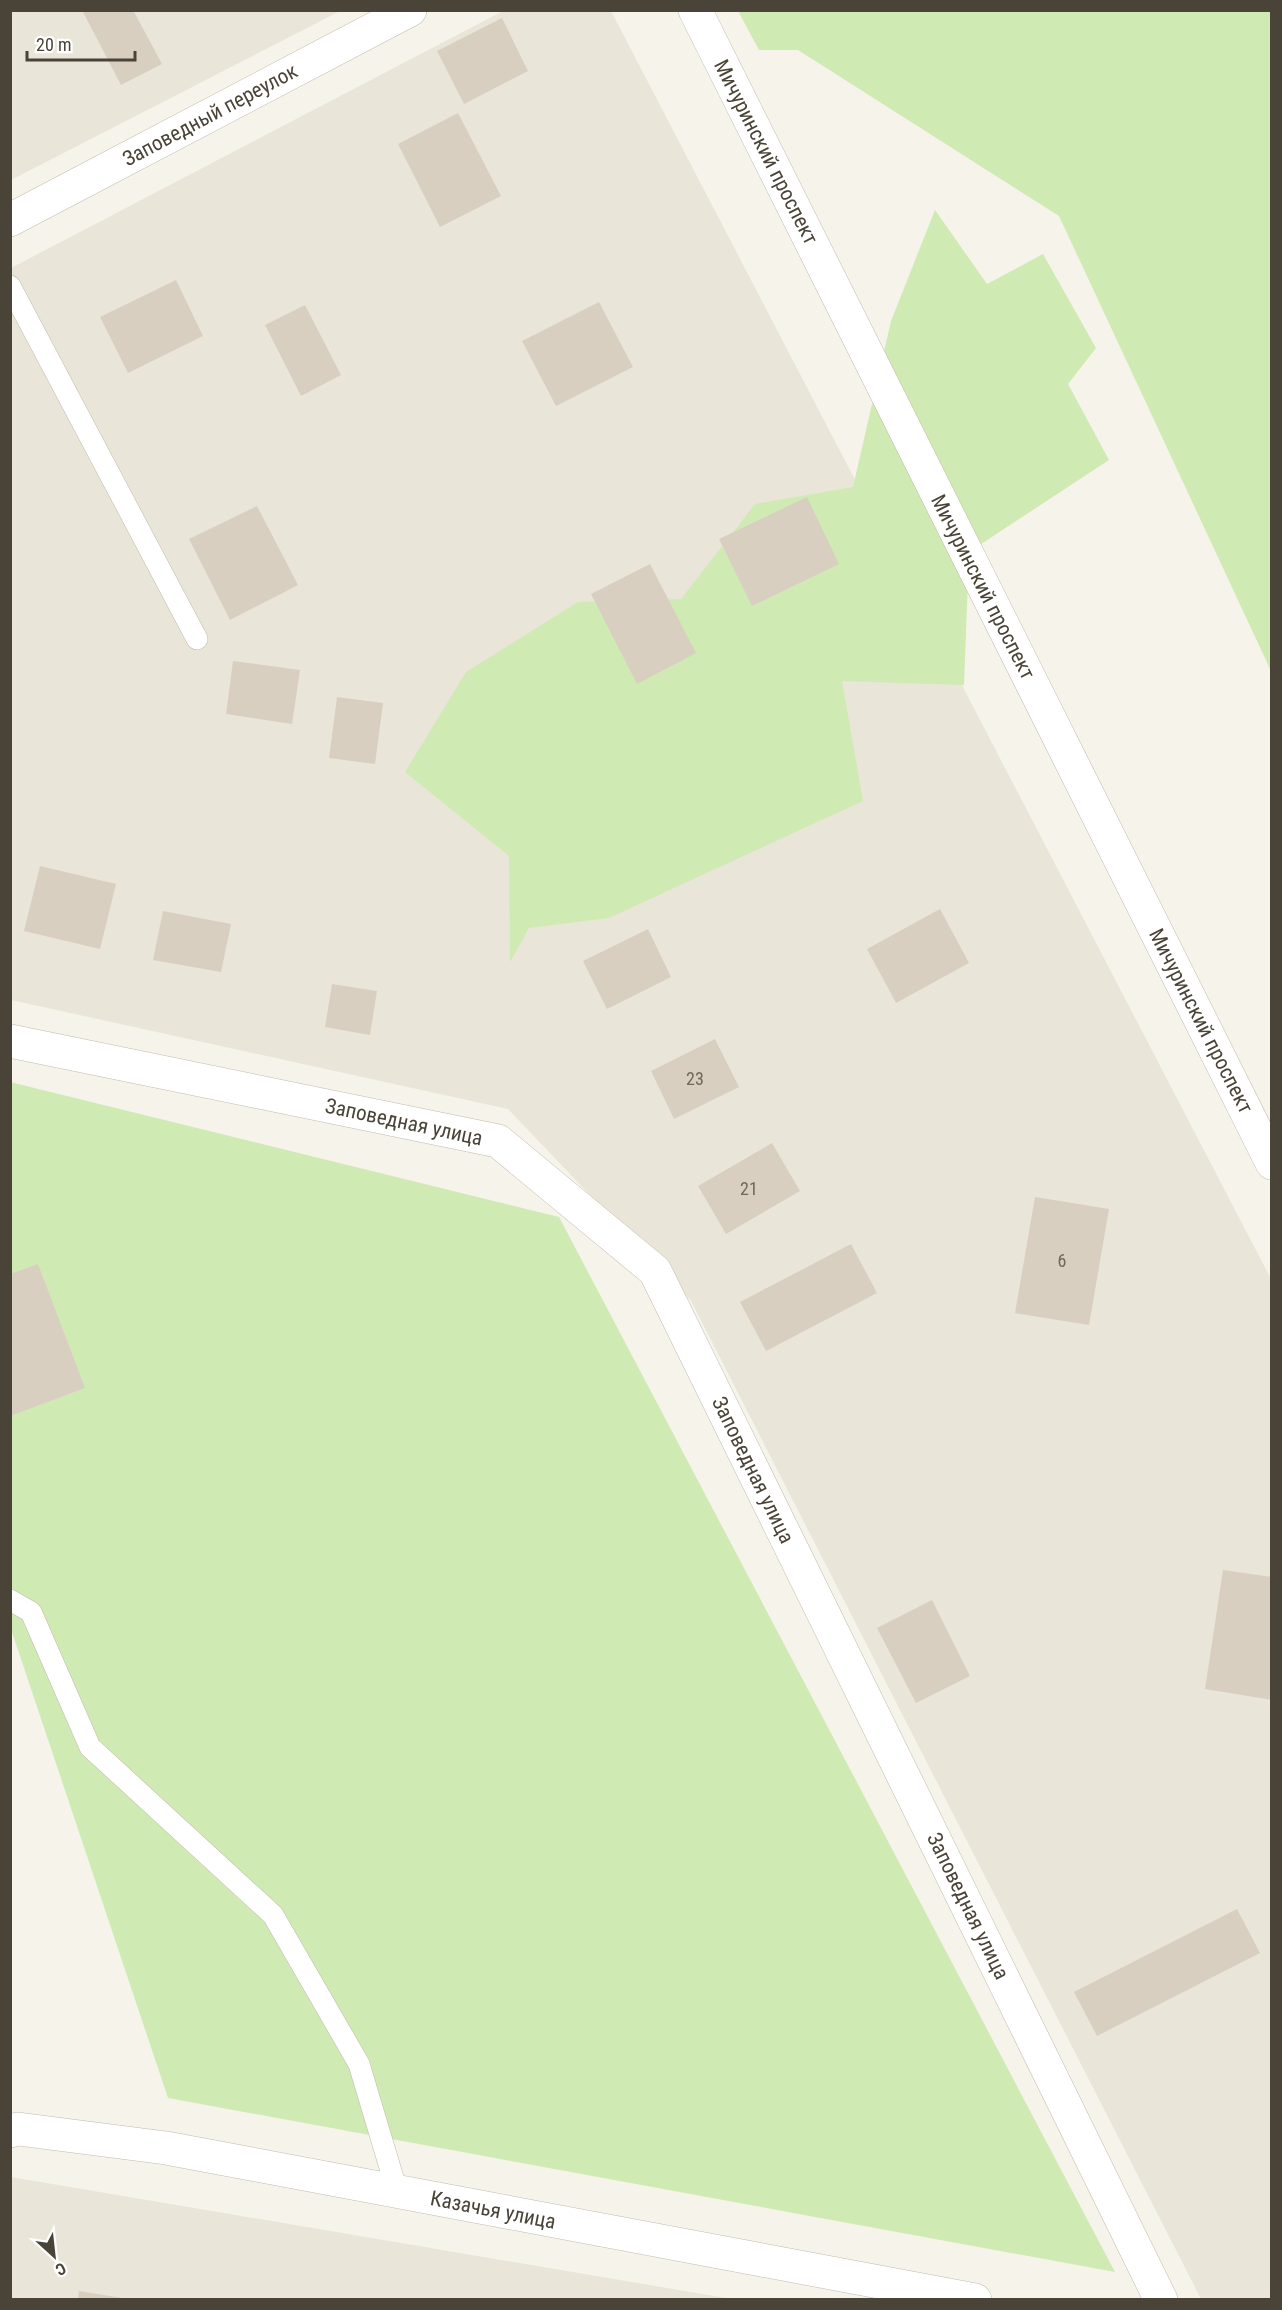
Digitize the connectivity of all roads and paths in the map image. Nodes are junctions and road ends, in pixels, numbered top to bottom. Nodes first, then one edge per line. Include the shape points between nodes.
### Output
1 (410, 10) edge
2 (695, 10) edge
3 (10, 220) edge
4 (10, 286) edge
5 (197, 639) dead end
6 (10, 1041) edge
7 (1272, 1162) edge
8 (10, 1600) edge
9 (10, 2131) edge
10 (397, 2192) junction
11 (975, 2300) edge
12 (1161, 2300) edge

1 - 3 street, Заповедный переулок
2 - 7 street, Мичуринский проспект
4 - 5 lane
6 - 12 street, Заповедная улица via 498,1141 655,1271
8 - 10 lane via 31,1612 90,1747 273,1915 359,2064
9 - 10 street, Казачья улица via 166,2148
10 - 11 street, Казачья улица

